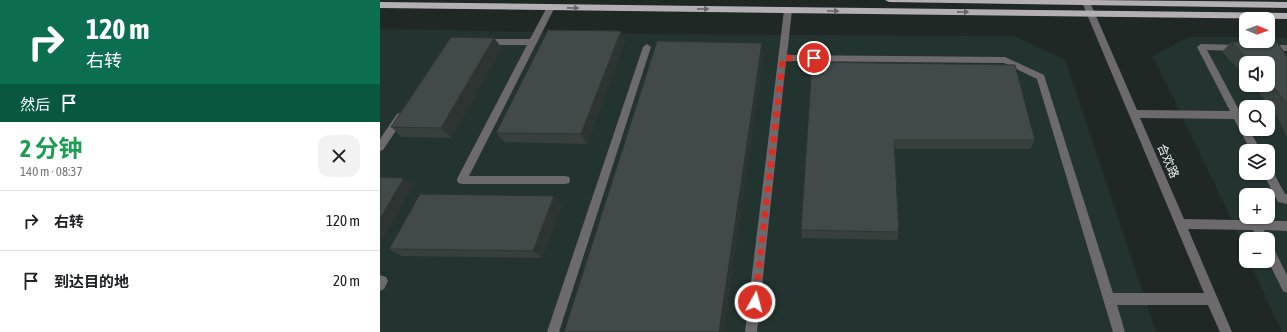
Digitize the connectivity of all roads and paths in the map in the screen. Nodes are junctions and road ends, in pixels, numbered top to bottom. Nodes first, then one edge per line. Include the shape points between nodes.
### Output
1 (888, 0) edge
2 (901, 0) edge
3 (1086, 1) edge
4 (380, 5) edge
5 (1287, 5) edge
6 (551, 7) junction
7 (788, 10) junction
8 (1091, 13) junction
9 (1287, 16) edge
10 (479, 42) edge
11 (533, 42) junction
12 (648, 48) dead end
13 (1239, 48) edge
14 (1275, 48) edge
15 (1287, 48) edge
16 (783, 58) junction
17 (406, 108) edge
18 (1134, 114) junction
19 (1237, 115) junction
20 (1252, 144) edge
21 (380, 147) edge
22 (565, 180) dead end
23 (1272, 180) edge
24 (1287, 199) edge
25 (1180, 224) junction
26 (1256, 226) junction
27 (1287, 226) edge
28 (1259, 232) edge
29 (1275, 263) edge
30 (380, 281) edge
31 (380, 285) edge
32 (1287, 287) edge
33 (1109, 299) junction
34 (1212, 299) junction
35 (553, 332) edge
36 (751, 332) edge
37 (1119, 332) edge
38 (1226, 332) edge

1 - 2 main road
2 - 3 main road
3 - 5 main road
3 - 8 street, 合欢路
4 - 6 main road
6 -> 7 main road
6 - 11 street
7 -> 8 main road
7 - 16 street
8 - 9 main road
8 - 18 street, 合欢路
10 - 11 street
11 - 22 street via 462,180
12 - 35 street
13 - 19 street via 1201,47
14 - 15 street
16 - 33 street via 1005,60 1041,77
16 - 36 street
17 - 21 street
18 - 19 street
18 - 25 street, 合欢路
19 - 20 street
23 - 24 street via 1282,199
25 - 26 street
25 - 34 street, 合欢路
26 - 27 street
26 - 28 street
29 - 32 street
30 - 31 street
33 - 34 street
33 - 37 street
34 - 38 street, 合欢路

